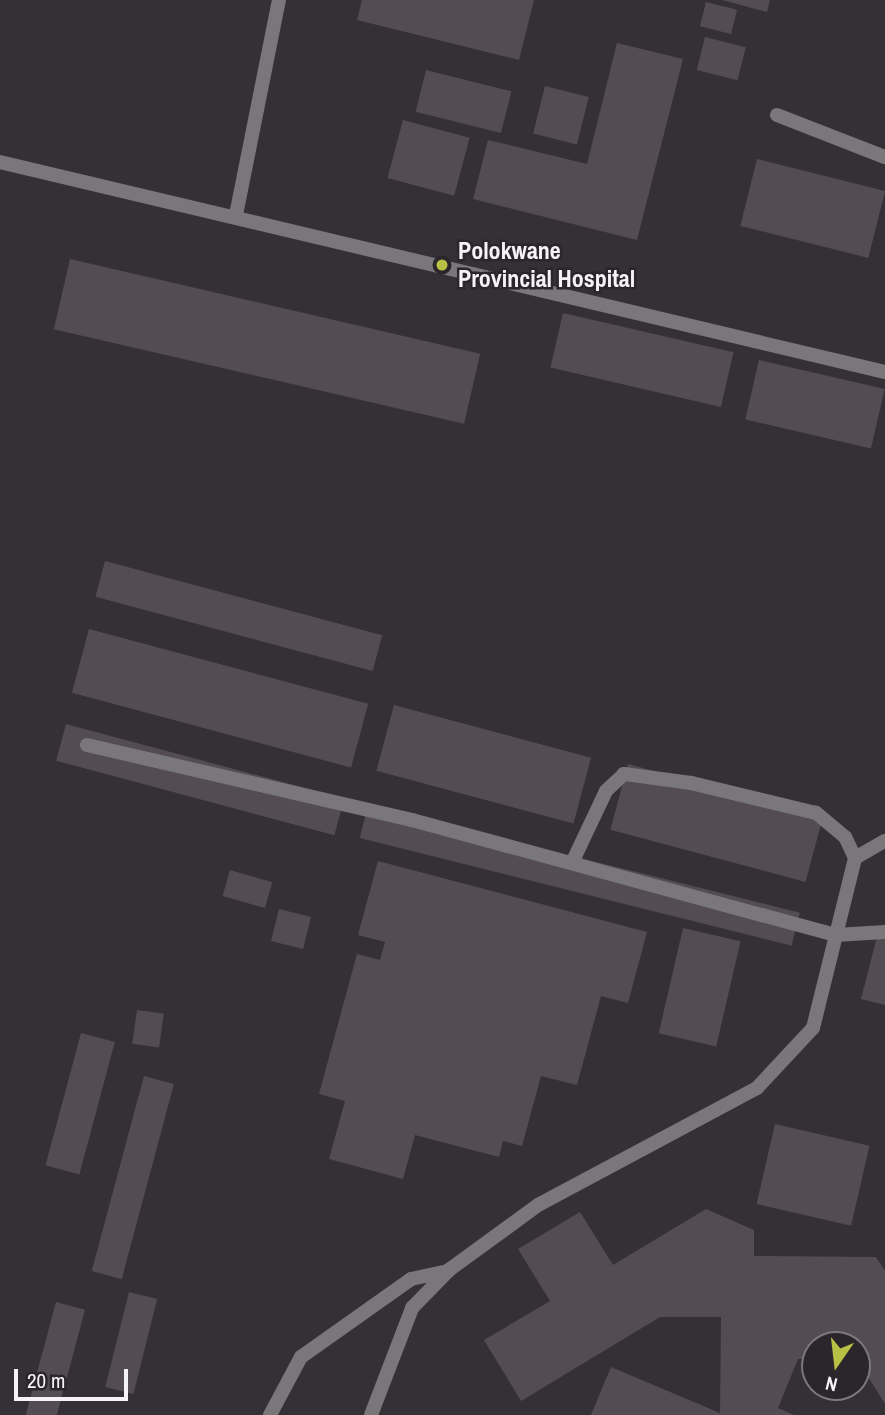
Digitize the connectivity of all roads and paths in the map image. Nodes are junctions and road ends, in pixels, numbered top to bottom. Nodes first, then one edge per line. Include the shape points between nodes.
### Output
1 (279, 0) edge
2 (777, 115) dead end
3 (885, 157) edge
4 (0, 162) edge
5 (236, 215) junction
6 (885, 372) edge
7 (87, 745) dead end
8 (885, 841) edge
9 (855, 858) junction
10 (572, 863) junction
11 (885, 932) edge
12 (836, 935) junction
13 (449, 1270) junction
14 (270, 1415) edge
15 (371, 1415) edge

1 - 5 lane
2 - 3 lane
4 - 5 lane
5 - 6 lane
7 - 10 lane via 412,820
8 - 9 lane
9 - 10 lane via 845,838 816,813 691,783 624,774 606,791
9 - 12 lane
10 - 12 lane
11 - 12 lane
12 - 13 lane via 813,1028 757,1087 538,1205
13 - 14 lane via 411,1279 301,1357
13 - 15 lane via 412,1308

